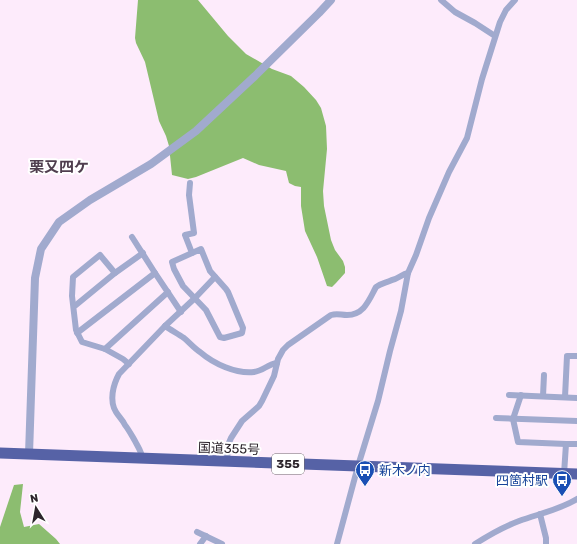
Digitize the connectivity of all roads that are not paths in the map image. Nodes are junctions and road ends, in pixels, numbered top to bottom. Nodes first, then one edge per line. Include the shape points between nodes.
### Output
1 (331, 0) edge
2 (441, 0) edge
3 (515, 0) edge
4 (495, 36) junction
5 (190, 183) dead end
6 (132, 237) dead end
7 (143, 253) junction
8 (192, 253) junction
9 (115, 273) junction
10 (155, 273) junction
11 (408, 273) junction
12 (215, 277) junction
13 (168, 292) junction
14 (195, 298) junction
15 (74, 306) junction
16 (181, 312) junction
17 (166, 326) junction
18 (77, 333) junction
19 (105, 349) junction
20 (577, 356) edge
21 (277, 363) junction
22 (129, 364) junction
23 (544, 375) dead end
24 (509, 395) dead end
25 (520, 396) junction
26 (543, 396) junction
27 (566, 397) junction
28 (577, 398) edge
29 (496, 418) dead end
30 (513, 419) junction
31 (577, 421) edge
32 (566, 444) junction
33 (577, 444) edge
34 (0, 453) edge
35 (29, 454) junction
36 (142, 458) junction
37 (227, 462) junction
38 (358, 466) junction
39 (564, 474) junction
40 (577, 474) edge
41 (577, 499) edge
42 (540, 514) junction
43 (197, 532) dead end
44 (206, 536) junction
45 (548, 543) edge
46 (200, 544) edge
47 (222, 544) edge
48 (337, 544) edge
49 (475, 544) edge

1 - 35 street via 196,131 151,164 90,200 55,227 41,249 35,278
2 - 4 street via 455,12
3 - 4 street via 506,10
4 - 11 street via 467,138 449,172
5 - 8 street via 188,195 194,233 185,236
6 - 7 street
7 - 9 street
7 - 10 street
8 - 12 street via 201,250
8 - 14 street via 172,262 183,286
9 - 15 street
9 - 15 street via 100,255 95,259 73,277
10 - 13 street
10 - 18 street
11 - 21 street via 378,285 363,310 358,313 331,315 288,345
11 - 38 street via 378,401
12 - 14 street
12 - 14 street via 228,292 243,332 220,337 206,310
13 - 16 street
13 - 19 street
14 - 16 street
15 - 18 street
16 - 17 street
17 - 21 street via 208,358 233,369 256,372
17 - 22 street
18 - 19 street via 82,342
19 - 22 street
20 - 27 street via 567,356
21 - 37 street via 274,376 259,406 242,421 231,438
22 - 36 street via 117,378 112,404 141,452
23 - 26 street
24 - 25 street
25 - 26 street
25 - 30 street
26 - 27 street
27 - 28 street
29 - 30 street
30 - 31 street
30 - 32 street via 518,442
32 - 33 street
32 - 39 street
34 - 35 highway, 国道355号 / 355
35 - 36 highway, 国道355号 / 355
36 - 37 highway, 国道355号 / 355
37 - 38 highway, 国道355号 / 355
38 - 39 highway, 国道355号 / 355
38 - 48 street
39 - 40 highway, 国道355号 / 355
41 - 42 street
42 - 45 street
42 - 49 street via 500,529
43 - 44 street
44 - 46 street
44 - 47 street

